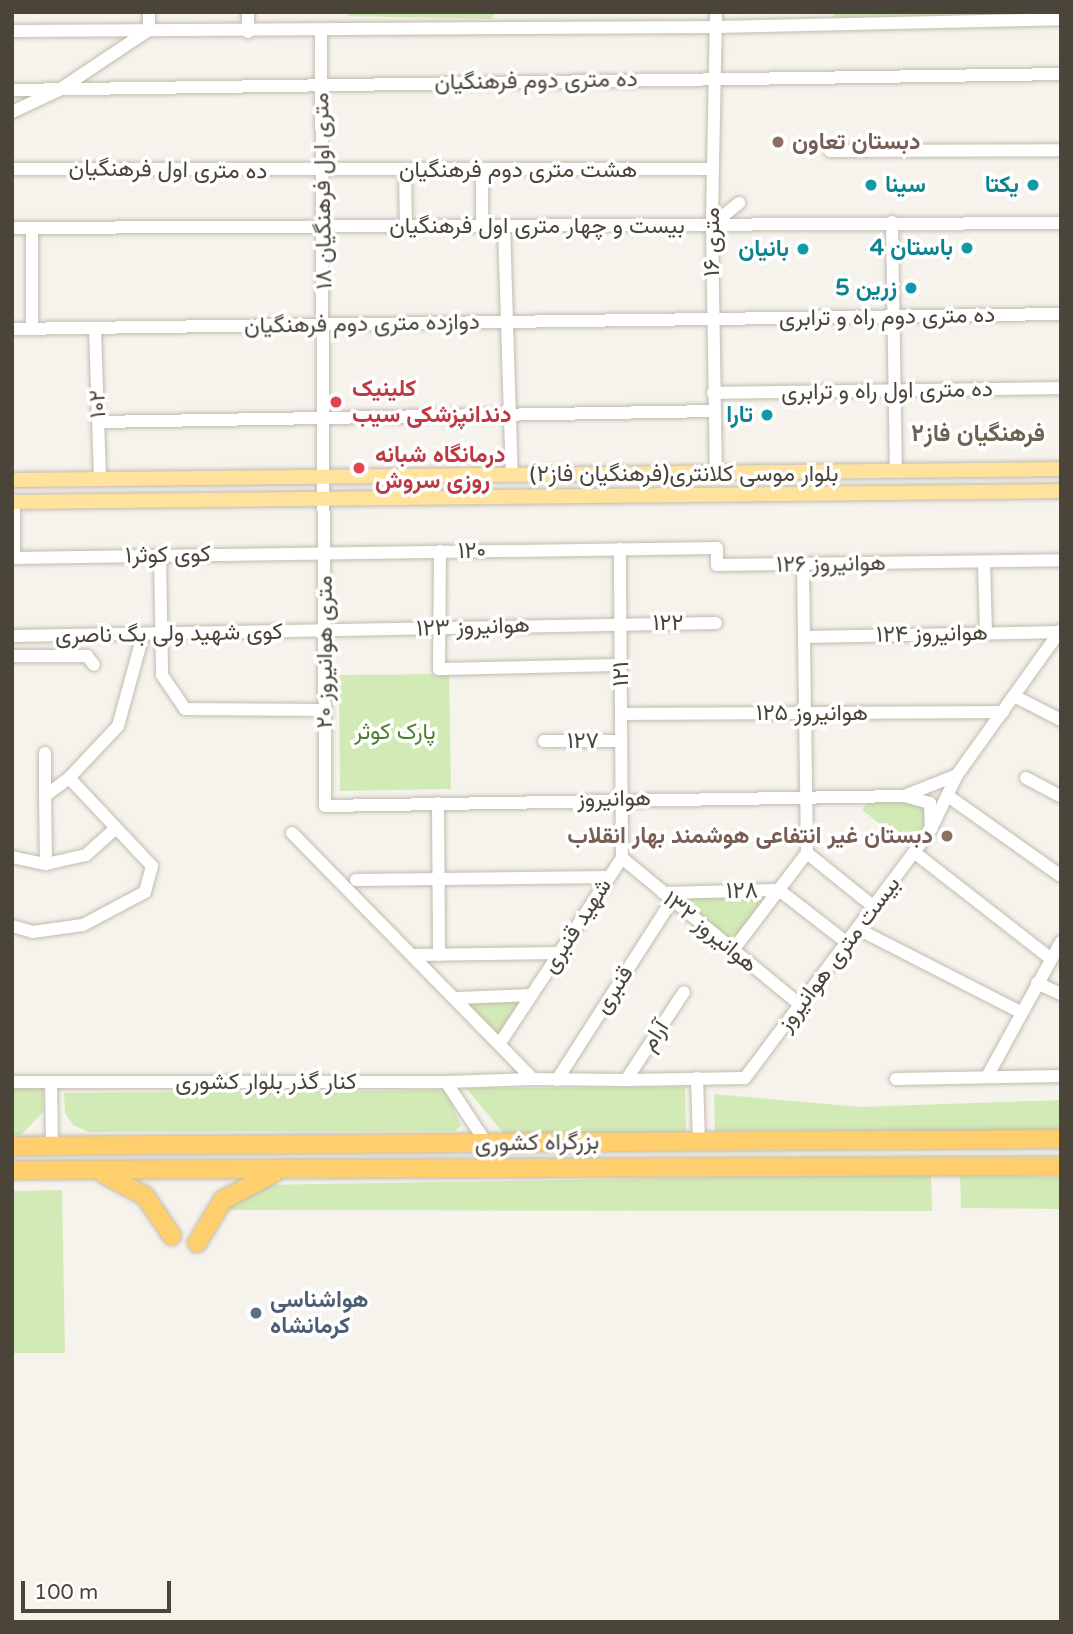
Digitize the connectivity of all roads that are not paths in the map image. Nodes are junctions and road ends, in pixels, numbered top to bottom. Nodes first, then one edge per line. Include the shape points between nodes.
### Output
1 (149, 12) edge
2 (248, 12) edge
3 (716, 12) edge
4 (1061, 19) edge
5 (717, 27) junction
6 (149, 30) junction
7 (12, 31) edge
8 (321, 31) junction
9 (248, 32) junction
10 (1061, 74) edge
11 (716, 78) junction
12 (321, 86) junction
13 (12, 90) edge
14 (59, 90) junction
15 (12, 112) edge
16 (1061, 150) edge
17 (830, 151) dead end
18 (713, 169) junction
19 (12, 170) edge
20 (482, 170) junction
21 (405, 171) junction
22 (324, 172) junction
23 (739, 203) dead end
24 (892, 222) junction
25 (1061, 223) edge
26 (712, 225) junction
27 (325, 227) junction
28 (406, 227) junction
29 (482, 227) junction
30 (504, 227) junction
31 (12, 228) edge
32 (32, 228) junction
33 (1061, 314) edge
34 (893, 317) junction
35 (713, 321) junction
36 (506, 322) junction
37 (325, 325) junction
38 (95, 328) junction
39 (12, 329) edge
40 (32, 329) junction
41 (1061, 388) edge
42 (894, 390) junction
43 (713, 393) junction
44 (713, 411) junction
45 (509, 415) junction
46 (326, 419) junction
47 (99, 422) junction
48 (1061, 469) edge
49 (716, 472) junction
50 (896, 472) junction
51 (512, 475) junction
52 (325, 477) junction
53 (100, 479) junction
54 (12, 480) edge
55 (1061, 491) edge
56 (324, 499) junction
57 (13, 502) edge
58 (620, 549) junction
59 (440, 551) junction
60 (324, 553) junction
61 (160, 555) junction
62 (13, 558) edge
63 (1061, 560) edge
64 (984, 562) junction
65 (803, 564) junction
66 (620, 623) junction
67 (716, 623) dead end
68 (440, 628) junction
69 (325, 631) junction
70 (1060, 631) edge
71 (986, 633) junction
72 (161, 634) junction
73 (143, 635) junction
74 (12, 636) edge
75 (804, 637) junction
76 (12, 656) edge
77 (94, 664) dead end
78 (621, 665) junction
79 (1014, 696) junction
80 (325, 710) junction
81 (1003, 712) junction
82 (805, 713) junction
83 (621, 714) junction
84 (1061, 720) edge
85 (544, 741) dead end
86 (621, 741) junction
87 (45, 753) dead end
88 (957, 775) junction
89 (69, 778) junction
90 (1026, 778) dead end
91 (46, 796) junction
92 (904, 796) junction
93 (948, 796) junction
94 (807, 797) junction
95 (1061, 797) edge
96 (621, 798) junction
97 (438, 803) junction
98 (324, 806) joint
99 (116, 828) junction
100 (931, 830) junction
101 (292, 833) dead end
102 (807, 853) junction
103 (915, 853) junction
104 (12, 858) edge
105 (622, 858) junction
106 (46, 864) junction
107 (1061, 876) edge
108 (609, 877) junction
109 (439, 879) junction
110 (356, 880) dead end
111 (779, 890) junction
112 (667, 897) junction
113 (874, 907) junction
114 (12, 926) edge
115 (858, 929) junction
116 (1061, 942) edge
117 (847, 943) junction
118 (733, 950) junction
119 (559, 953) junction
120 (413, 955) junction
121 (439, 955) junction
122 (1051, 959) junction
123 (1037, 983) junction
124 (684, 992) dead end
125 (1061, 993) edge
126 (531, 995) junction
127 (457, 998) junction
128 (799, 1004) junction
129 (1020, 1012) junction
130 (500, 1043) junction
131 (1061, 1076) edge
132 (987, 1077) junction
133 (697, 1078) junction
134 (746, 1078) joint
135 (533, 1079) junction
136 (896, 1079) dead end
137 (556, 1080) junction
138 (626, 1080) junction
139 (12, 1082) edge
140 (51, 1082) junction
141 (446, 1082) junction
142 (1061, 1139) edge
143 (699, 1141) junction
144 (487, 1143) junction
145 (141, 1145) junction
146 (218, 1145) junction
147 (12, 1146) edge
148 (52, 1146) junction
149 (1061, 1166) edge
150 (12, 1170) edge
151 (91, 1170) junction
152 (218, 1170) junction
153 (294, 1170) junction
154 (138, 1171) junction
155 (172, 1236) dead end
156 (197, 1242) dead end

1 - 6 street
2 - 9 street
3 - 5 street, ۱۶ متری
4 - 5 street
5 - 8 street
5 - 11 street, ۱۶ متری
6 - 7 street
6 - 9 street
6 - 14 street
8 - 9 street
8 - 12 street, ۱۸ متری اول فرهنگیان
10 - 11 street, ده متری دوم فرهنگیان
11 - 12 street, ده متری دوم فرهنگیان
11 - 18 street, ۱۶ متری
12 - 14 street, ده متری دوم فرهنگیان
12 - 22 street, ۱۸ متری اول فرهنگیان
13 - 14 street, ده متری دوم فرهنگیان
14 - 15 street
16 - 17 street
18 - 20 street, هشت متری دوم فرهنگیان
18 - 26 street, ۱۶ متری
19 - 22 street, ده متری اول فرهنگیان
20 - 21 street, هشت متری دوم فرهنگیان
20 - 29 street
21 - 22 street, هشت متری دوم فرهنگیان
21 - 28 street
22 - 27 street, ۱۸ متری اول فرهنگیان
23 - 26 street
24 - 25 street, بیست و چهار متری اول فرهنگیان
24 - 26 street, بیست و چهار متری اول فرهنگیان
24 - 34 street
26 - 30 street, بیست و چهار متری اول فرهنگیان
26 - 35 street, ۱۶ متری
27 - 28 street, بیست و چهار متری اول فرهنگیان
27 - 32 street, بیست و چهار متری اول فرهنگیان
27 - 37 street, ۱۸ متری اول فرهنگیان
28 - 29 street, بیست و چهار متری اول فرهنگیان
29 - 30 street, بیست و چهار متری اول فرهنگیان
30 - 36 street
31 - 32 street, بیست و چهار متری اول فرهنگیان
32 - 40 street
33 - 34 street, ده متری دوم راه و ترابری
34 - 35 street, ده متری دوم راه و ترابری
34 - 42 street
35 - 36 street, دوازده متری دوم فرهنگیان
35 - 43 street, ۱۶ متری
36 - 37 street, دوازده متری دوم فرهنگیان
36 - 45 street
37 - 38 street, دوازده متری دوم فرهنگیان
37 - 46 street, ۱۸ متری اول فرهنگیان
38 - 40 street, دوازده متری دوم فرهنگیان
38 - 47 street, ۱۰۲
39 - 40 street, دوازده متری دوم فرهنگیان
41 - 42 street, ده متری اول راه و ترابری
42 - 43 street, ده متری اول راه و ترابری
42 - 50 street
43 - 44 street, ۱۶ متری
44 - 45 street
44 - 49 street, ۱۶ متری
45 - 46 street
45 - 51 street
46 - 47 street
46 - 52 street, ۱۸ متری اول فرهنگیان
47 - 53 street, ۱۰۲
48 - 50 main road, بلوار موسی کلانتری(فرهنگیان فاز۲)
49 - 50 main road, بلوار موسی کلانتری(فرهنگیان فاز۲)
49 - 51 main road, بلوار موسی کلانتری(فرهنگیان فاز۲)
51 - 52 main road, بلوار موسی کلانتری(فرهنگیان فاز۲)
52 - 53 main road, بلوار موسی کلانتری(فرهنگیان فاز۲)
52 - 56 street, ۲۰ متری هوانیروز
53 - 54 main road, بلوار موسی کلانتری(فرهنگیان فاز۲)
55 - 56 main road, بلوار موسی کلانتری(فرهنگیان فاز۲)
56 - 57 main road, بلوار موسی کلانتری(فرهنگیان فاز۲)
56 - 60 street, ۲۰ متری هوانیروز
57 - 62 street
58 - 59 street, ۱۲۰
58 - 65 street, هوانیروز ۱۲۶ via 717,548 717,565
58 - 66 street, ۱۲۱
59 - 60 street, ۱۲۰
59 - 68 street
60 - 61 street, کوی کوثر۱
60 - 69 street, ۲۰ متری هوانیروز
61 - 62 street, کوی کوثر۱
61 - 72 street
63 - 64 street, هوانیروز ۱۲۶
64 - 65 street, هوانیروز ۱۲۶
64 - 71 street
65 - 75 street
66 - 67 street, ۱۲۲
66 - 68 street, ۱۲۳ هوانیروز
66 - 78 street, ۱۲۱
68 - 69 street, ۱۲۳ هوانیروز
68 - 78 street, ۱۲۳ هوانیروز via 439,669
69 - 72 street, کوی شهید ولی بگ ناصری
69 - 80 street, ۲۰ متری هوانیروز
70 - 71 street, هوانیروز ۱۲۴
70 - 79 street
71 - 75 street, هوانیروز ۱۲۴
72 - 73 street, کوی شهید ولی بگ ناصری
72 - 80 street via 162,675 185,709
73 - 74 street, کوی شهید ولی بگ ناصری
73 - 89 street via 118,726
75 - 82 street
76 - 77 street via 87,656
78 - 83 street, ۱۲۱
79 - 81 street
79 - 84 street
80 - 98 street, ۲۰ متری هوانیروز
81 - 82 street, هوانیروز ۱۲۵
81 - 88 street
82 - 83 street, هوانیروز ۱۲۵
82 - 94 street
83 - 86 street, ۱۲۱
85 - 86 street, ۱۲۷
86 - 96 street, ۱۲۱
87 - 91 street
88 - 92 street
88 - 93 street, بیست متری هوانیروز
89 - 91 street
89 - 99 street
90 - 95 street
91 - 106 street
92 - 94 street, هوانیروز
92 - 100 street via 930,803
93 - 100 street, بیست متری هوانیروز
93 - 107 street
94 - 96 street, هوانیروز
94 - 102 street
96 - 97 street, هوانیروز
96 - 105 street, شهید قنبری
97 - 98 street, هوانیروز
97 - 109 street
99 - 106 street via 86,855
99 - 114 street via 152,866 145,892 83,925 33,932
100 - 103 street, بیست متری هوانیروز
101 - 120 street
102 - 111 street
102 - 113 street
103 - 113 street, بیست متری هوانیروز
103 - 122 street
104 - 106 street
105 - 108 street, شهید قنبری
105 - 112 street, هوانیروز ۱۳۲
108 - 109 street
108 - 119 street, شهید قنبری
109 - 110 street
109 - 121 street
111 - 112 street, ۱۲۸
111 - 117 street
111 - 118 street
112 - 118 street, هوانیروز ۱۳۲
112 - 137 street, قنبری
113 - 115 street, بیست متری هوانیروز
115 - 117 street, بیست متری هوانیروز
115 - 129 street
116 - 122 street
117 - 128 street, بیست متری هوانیروز
118 - 128 street, هوانیروز ۱۳۲
119 - 121 street
119 - 126 street, شهید قنبری
120 - 121 street
120 - 127 street
122 - 123 street
123 - 125 street
123 - 129 street
124 - 138 street, آرام
126 - 127 street
126 - 130 street, شهید قنبری
127 - 130 street
128 - 134 street, بیست متری هوانیروز
129 - 132 street
130 - 135 street
131 - 132 street
132 - 136 street
133 - 134 street, کنار گذر بلوار کشوری
133 - 138 street, کنار گذر بلوار کشوری
133 - 143 street
135 - 137 street, کنار گذر بلوار کشوری
135 - 141 street, کنار گذر بلوار کشوری
137 - 138 street, کنار گذر بلوار کشوری
139 - 140 street, کنار گذر بلوار کشوری
140 - 141 street, کنار گذر بلوار کشوری
140 - 148 street
141 - 144 street
142 - 143 highway, بزرگراه کشوری
143 - 144 highway, بزرگراه کشوری
144 - 146 highway, بزرگراه کشوری
145 - 146 highway, بزرگراه کشوری
145 - 148 highway, بزرگراه کشوری
145 - 154 highway via 149,1158
146 - 152 highway via 208,1155
147 - 148 highway, بزرگراه کشوری
149 - 153 highway, بزرگراه کشوری
150 - 151 highway, بزرگراه کشوری
151 - 154 highway, بزرگراه کشوری
151 - 155 highway via 136,1188
152 - 153 highway, بزرگراه کشوری
152 - 154 highway, بزرگراه کشوری
153 - 156 highway via 273,1173 223,1200

